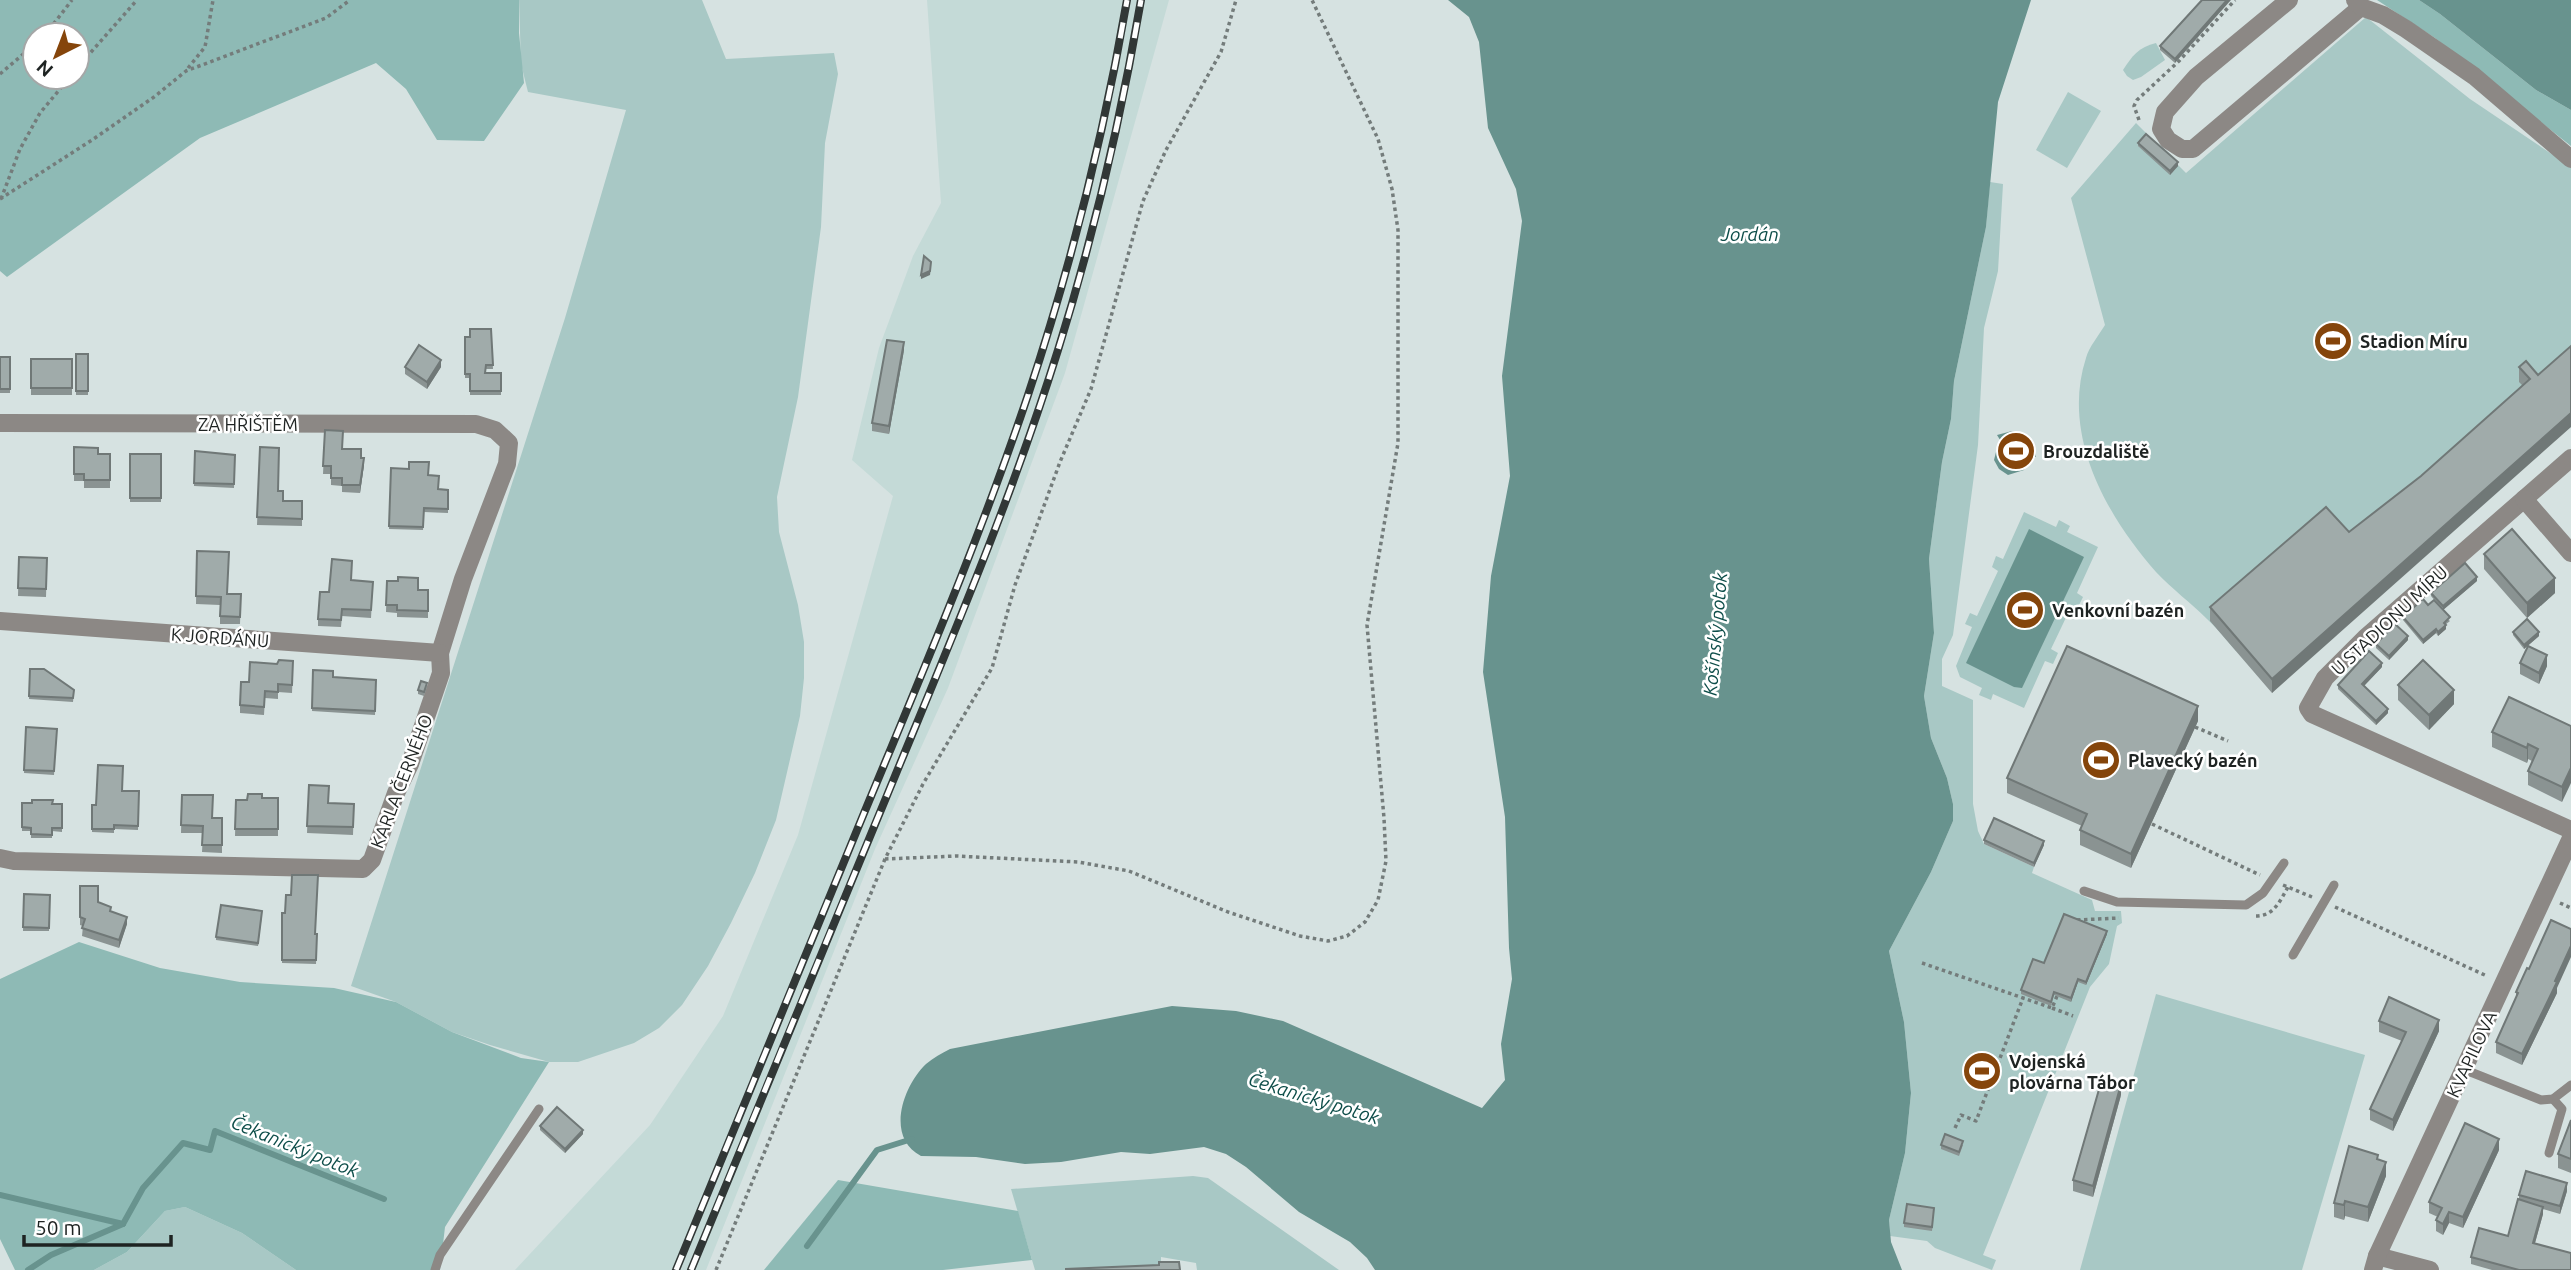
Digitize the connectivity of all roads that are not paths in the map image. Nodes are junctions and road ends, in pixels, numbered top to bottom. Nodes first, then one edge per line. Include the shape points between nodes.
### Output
1 (2289, 0) edge
2 (2358, 3) edge
3 (2571, 159) edge
4 (0, 423) edge
5 (495, 430) joint
6 (2571, 458) edge
7 (2524, 499) junction
8 (2571, 553) edge
9 (0, 621) edge
10 (440, 653) junction
11 (2571, 830) edge
12 (2571, 838) edge
13 (0, 858) edge
14 (2284, 863) dead end
15 (2334, 885) dead end
16 (2084, 891) dead end
17 (2293, 955) dead end
18 (2463, 1069) junction
19 (2571, 1085) edge
20 (2553, 1099) junction
21 (539, 1110) dead end
22 (2549, 1153) dead end
23 (2375, 1263) edge
24 (435, 1270) edge
25 (2430, 1270) edge

1 - 2 street via 2196,77 2172,103 2161,129 2168,140 2182,149 2193,149
2 - 3 street via 2406,29 2474,76
4 - 5 street, ZA HŘIŠTĚM via 476,424
5 - 10 street, KARLA ČERNÉHO via 509,443 507,464
6 - 7 street, U STADIONU MÍRU
7 - 8 street
7 - 11 street, U STADIONU MÍRU via 2365,638 2325,678 2308,708 2312,714
9 - 10 street, K JORDÁNU
10 - 13 street, KARLA ČERNÉHO via 441,673 410,764 372,860 363,869
12 - 18 street, KVAPILOVA
14 - 16 lane via 2263,894 2246,905 2117,902
15 - 17 lane
18 - 20 lane via 2541,1100
18 - 23 street, KVAPILOVA
19 - 20 lane
20 - 22 lane via 2562,1109
21 - 24 lane via 440,1255
23 - 25 street

